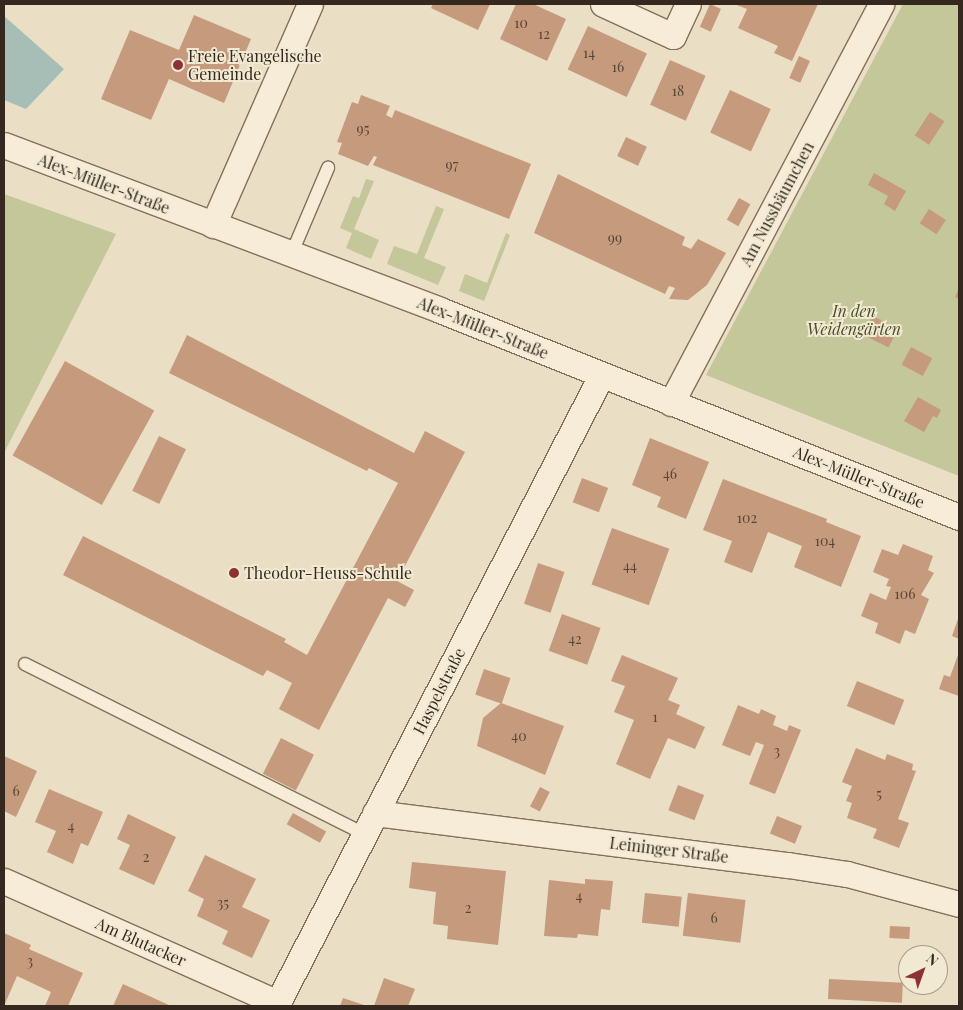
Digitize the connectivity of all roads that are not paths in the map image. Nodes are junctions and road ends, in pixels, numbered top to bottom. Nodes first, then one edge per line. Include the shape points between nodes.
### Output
1 (310, 4) edge
2 (603, 4) edge
3 (688, 4) edge
4 (881, 4) edge
5 (4, 145) edge
6 (328, 168) dead end
7 (213, 225) junction
8 (291, 255) junction
9 (602, 376) junction
10 (672, 403) junction
11 (959, 517) edge
12 (25, 664) dead end
13 (370, 824) junction
14 (4, 881) edge
15 (959, 904) edge
16 (277, 1005) edge

1 - 7 street
2 - 3 street via 674,36
4 - 10 street, Am Nussbäumchen
5 - 7 street, Alex-Müller-Straße
6 - 8 lane
7 - 8 street, Alex-Müller-Straße
8 - 9 street, Alex-Müller-Straße
9 - 10 street, Alex-Müller-Straße
9 - 13 street, Haspelstraße
10 - 11 street, Alex-Müller-Straße
12 - 13 lane
13 - 15 street, Leininger Straße via 788,865 847,874
13 - 16 street, Haspelstraße
14 - 16 street, Am Blutacker

